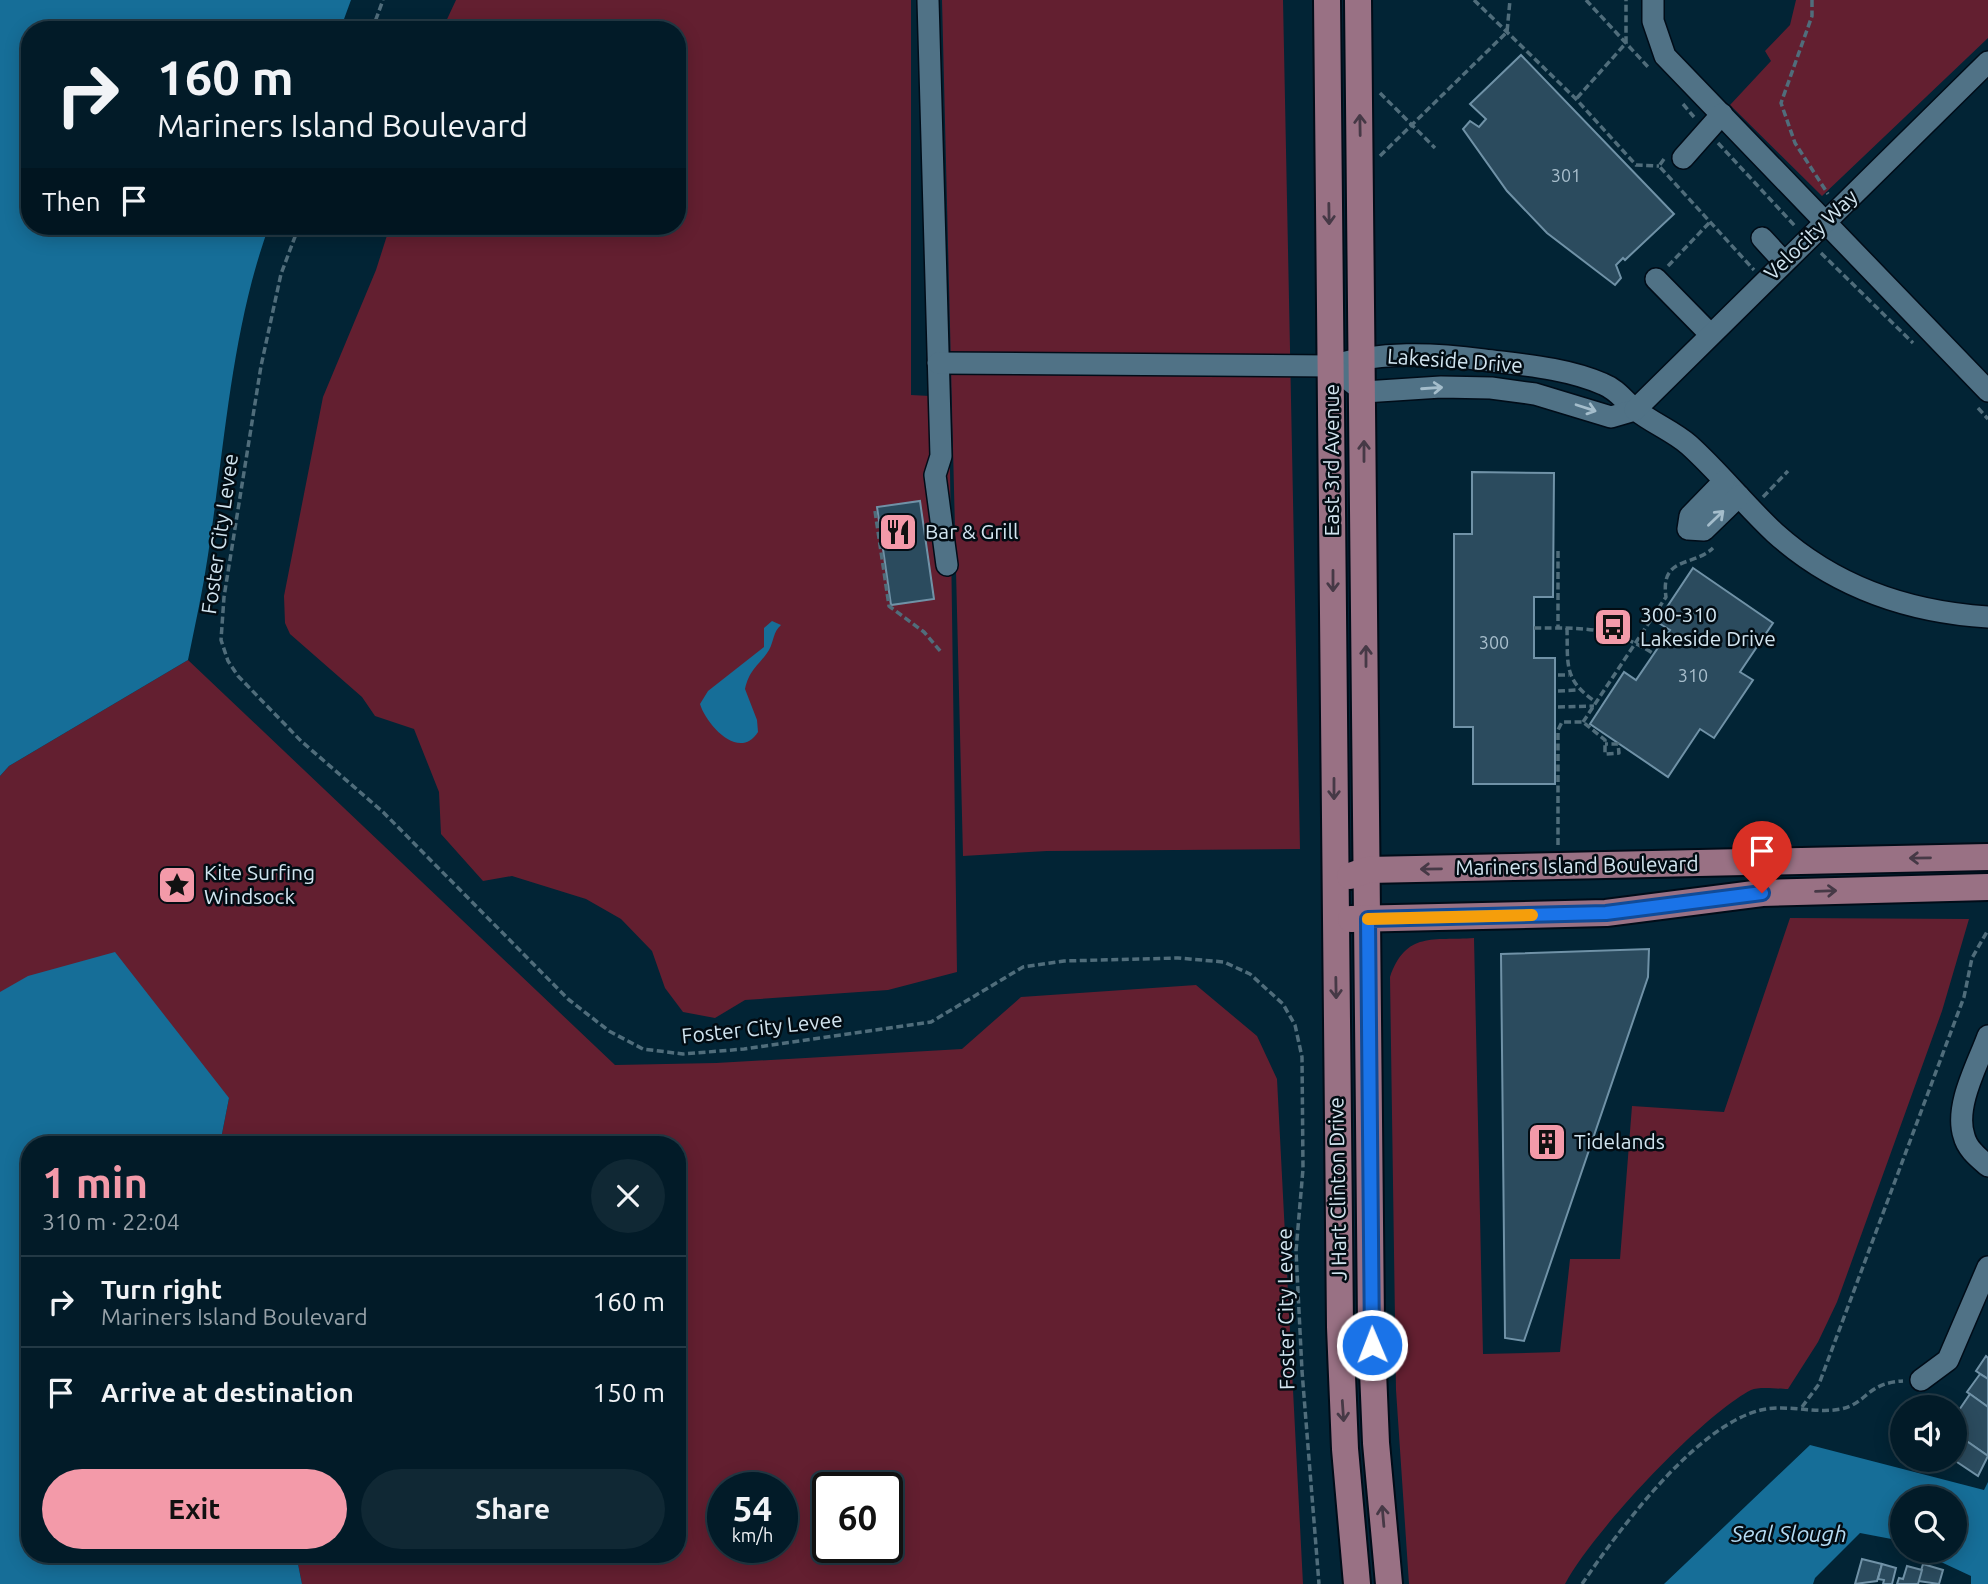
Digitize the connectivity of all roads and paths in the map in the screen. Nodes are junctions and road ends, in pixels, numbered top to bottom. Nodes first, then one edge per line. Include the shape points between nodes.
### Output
1 (383, 0) edge
2 (928, 0) edge
3 (1327, 0) edge
4 (1358, 0) edge
5 (1474, 0) edge
6 (1510, 0) edge
7 (1586, 0) edge
8 (1626, 0) edge
9 (1653, 0) edge
10 (1812, 0) edge
11 (375, 21) edge
12 (1507, 32) junction
13 (1626, 43) junction
14 (1988, 62) edge
15 (1359, 71) junction
16 (1653, 72) dead end
17 (1576, 99) junction
18 (1679, 101) dead end
19 (1722, 114) junction
20 (1411, 125) junction
21 (1707, 130) junction
22 (1435, 148) dead end
23 (1675, 157) joint
24 (1658, 166) junction
25 (1361, 174) junction
26 (1829, 195) dead end
27 (1826, 221) junction
28 (1710, 222) junction
29 (1795, 226) dead end
30 (296, 235) edge
31 (1762, 238) dead end
32 (1821, 253) dead end
33 (1784, 262) junction
34 (1656, 279) joint
35 (1764, 281) junction
36 (1710, 334) junction
37 (1919, 348) dead end
38 (1364, 356) junction
39 (938, 363) junction
40 (1331, 366) junction
41 (1364, 391) junction
42 (1980, 396) edge
43 (1635, 410) junction
44 (1988, 419) edge
45 (875, 511) dead end
46 (1558, 551) dead end
47 (1710, 551) dead end
48 (947, 565) dead end
49 (1988, 617) edge
50 (1534, 628) dead end
51 (1558, 628) junction
52 (1567, 628) junction
53 (1636, 643) junction
54 (941, 652) dead end
55 (1654, 654) dead end
56 (1558, 675) dead end
57 (1570, 675) junction
58 (1579, 690) junction
59 (1558, 691) dead end
60 (1595, 704) junction
61 (1558, 707) dead end
62 (1583, 722) junction
63 (1605, 744) junction
64 (1558, 850) dead end
65 (1988, 857) edge
66 (1367, 870) junction
67 (1335, 881) junction
68 (1988, 887) edge
69 (1336, 919) junction
70 (1368, 919) junction
71 (1988, 930) edge
72 (1988, 1036) edge
73 (1988, 1166) edge
74 (1988, 1267) edge
75 (1921, 1380) joint
76 (1802, 1407) junction
77 (1319, 1584) edge
78 (1357, 1584) edge
79 (1389, 1584) edge
80 (1583, 1584) edge

1 - 11 path
2 - 39 street
3 -> 40 main road, East 3rd Avenue
4 - 15 main road, East 3rd Avenue
5 - 12 path
6 - 12 path
7 - 13 path
8 - 13 path
9 - 19 street via 1653,20 1665,56
10 - 26 path via 1812,16 1781,103 1795,143
12 - 17 path
12 - 20 path
13 - 16 path
13 - 17 path
14 - 27 street, Velocity Way
15 - 20 path
25 -> 15 main road, East 3rd Avenue
17 - 24 path via 1636,165
18 - 21 path
19 - 21 street
19 - 27 street
20 - 22 path
20 - 25 path
21 - 23 street
21 - 29 path
23 - 24 path
24 - 28 path
25 - 38 main road, East 3rd Avenue
27 - 33 street, Velocity Way
27 - 42 street
28 - 34 path
28 - 35 path
30 - 77 path, Foster City Levee via 281,274 261,366 224,597 221,639 228,661 301,741 383,812 578,1007 643,1049 683,1054 931,1022 1003,976 1023,967 1064,961 1178,958 1224,962 1250,974 1283,1004 1296,1026 1302,1056 1303,1169 1296,1251
31 - 33 street
32 - 37 path
33 - 35 street, Velocity Way
34 - 36 street
35 - 36 street, Velocity Way
36 - 43 street, Velocity Way
38 - 40 street, Lakeside Drive
38 - 41 main road, East 3rd Avenue
38 - 43 street, Lakeside Drive via 1453,356 1550,369 1604,384 1624,396
39 - 40 street, Lakeside Drive
39 - 48 street via 941,456 935,475
40 - 41 street
40 -> 67 main road, East 3rd Avenue
41 -> 43 street, Lakeside Drive via 1491,388 1535,394 1611,416
66 -> 41 main road, East 3rd Avenue
42 - 44 path
43 - 49 street, Lakeside Drive via 1689,445 1774,532 1843,580 1912,607
45 - 54 path via 889,606 924,632
46 - 51 path
47 - 53 path via 1699,560 1672,568 1666,597
50 - 51 path
51 - 52 path
52 - 53 path via 1597,630
52 - 57 path
53 - 55 path
53 - 60 path
56 - 57 path
57 - 58 path
58 - 59 path
58 - 60 path
60 - 61 path
60 - 62 path
62 - 63 path
62 - 64 path via 1562,722 1558,730
63 - 63 path via 1605,754 1619,753 1618,744
65 -> 66 main road, Mariners Island Boulevard
66 - 67 main road, Mariners Island Boulevard
66 - 70 main road, East 3rd Avenue
67 - 69 main road, East 3rd Avenue
70 -> 68 main road, Mariners Island Boulevard via 1606,913 1762,893
69 - 70 main road, Mariners Island Boulevard
69 -> 78 main road, J Hart Clinton Drive via 1342,1386
79 -> 70 main road, J Hart Clinton Drive via 1372,1349
71 - 76 path via 1972,958 1964,997 1819,1384
72 - 73 street via 1961,1122 1964,1139
74 - 75 street via 1948,1360
75 - 76 path via 1878,1385 1853,1405 1840,1409
76 - 80 path via 1761,1410 1725,1425 1679,1465 1637,1511

